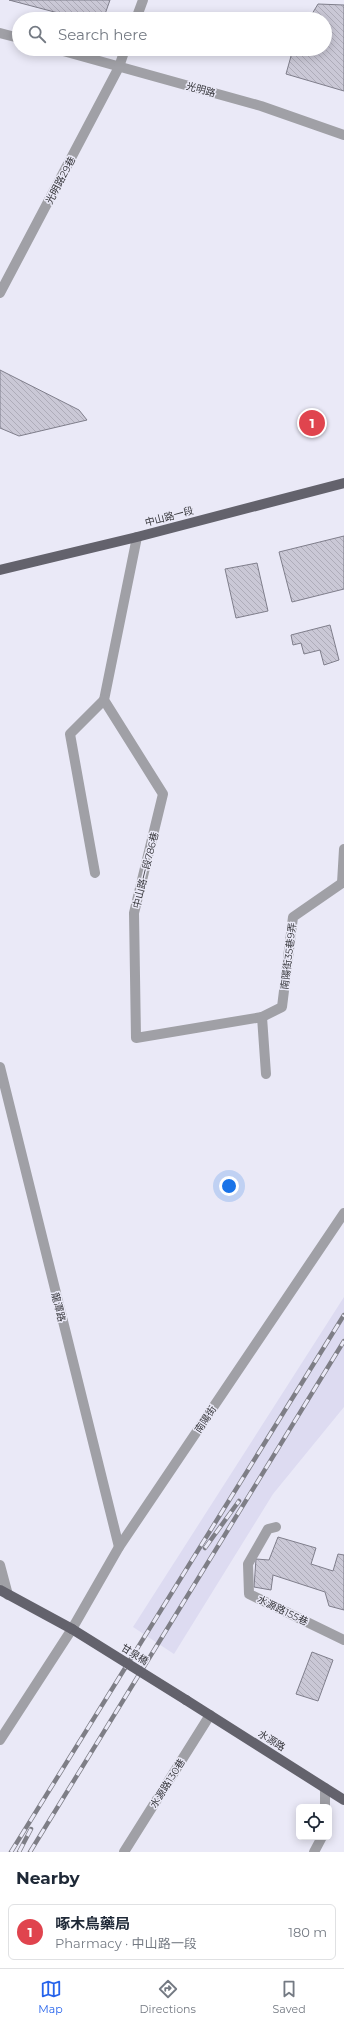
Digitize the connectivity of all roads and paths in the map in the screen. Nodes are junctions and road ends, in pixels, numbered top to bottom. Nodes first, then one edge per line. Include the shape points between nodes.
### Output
1 (143, 0) edge
2 (139, 12) edge
3 (0, 33) edge
4 (12, 36) edge
5 (80, 56) edge
6 (123, 56) edge
7 (119, 67) junction
8 (344, 135) edge
9 (0, 293) edge
10 (344, 483) edge
11 (137, 537) junction
12 (0, 570) edge
13 (104, 700) junction
14 (344, 849) edge
15 (95, 873) dead end
16 (343, 883) edge
17 (262, 1017) junction
18 (0, 1068) edge
19 (266, 1074) dead end
20 (344, 1213) edge
21 (276, 1527) dead end
22 (119, 1548) junction
23 (0, 1565) edge
24 (4, 1593) edge
25 (72, 1629) junction
26 (344, 1640) edge
27 (186, 1700) joint
28 (210, 1715) junction
29 (0, 1740) edge
30 (325, 1788) junction
31 (344, 1800) edge
32 (325, 1804) edge
33 (320, 1840) edge
34 (124, 1852) edge
35 (314, 1852) edge

1 - 2 street
3 - 4 street
5 - 7 street, 光明路
6 - 7 street, 光明路29巷
7 - 8 street, 光明路 via 261,106
7 - 9 street, 光明路29巷
10 - 11 main road, 中山路一段
11 - 12 main road, 中山路一段
11 - 13 street
13 - 15 street via 70,734
13 - 17 street, 中山路一段786巷 via 163,794 134,913 136,1038
14 - 16 street
16 - 17 street, 南陽街35巷9弄 via 293,917 282,1007
17 - 19 street
18 - 22 street, 龍潭路
20 - 22 street, 南陽街
21 - 26 street, 水源路155巷 via 268,1529 248,1564 250,1594
22 - 25 street, 南陽街
23 - 24 street
24 - 25 main road
25 - 27 main road, 甘泉橋, bridge
25 - 29 street, 南陽街
27 - 28 main road, 水源路
28 - 30 main road, 水源路
28 - 34 street, 水源路130巷
30 - 31 main road, 水源路
30 - 32 street
33 - 35 street

